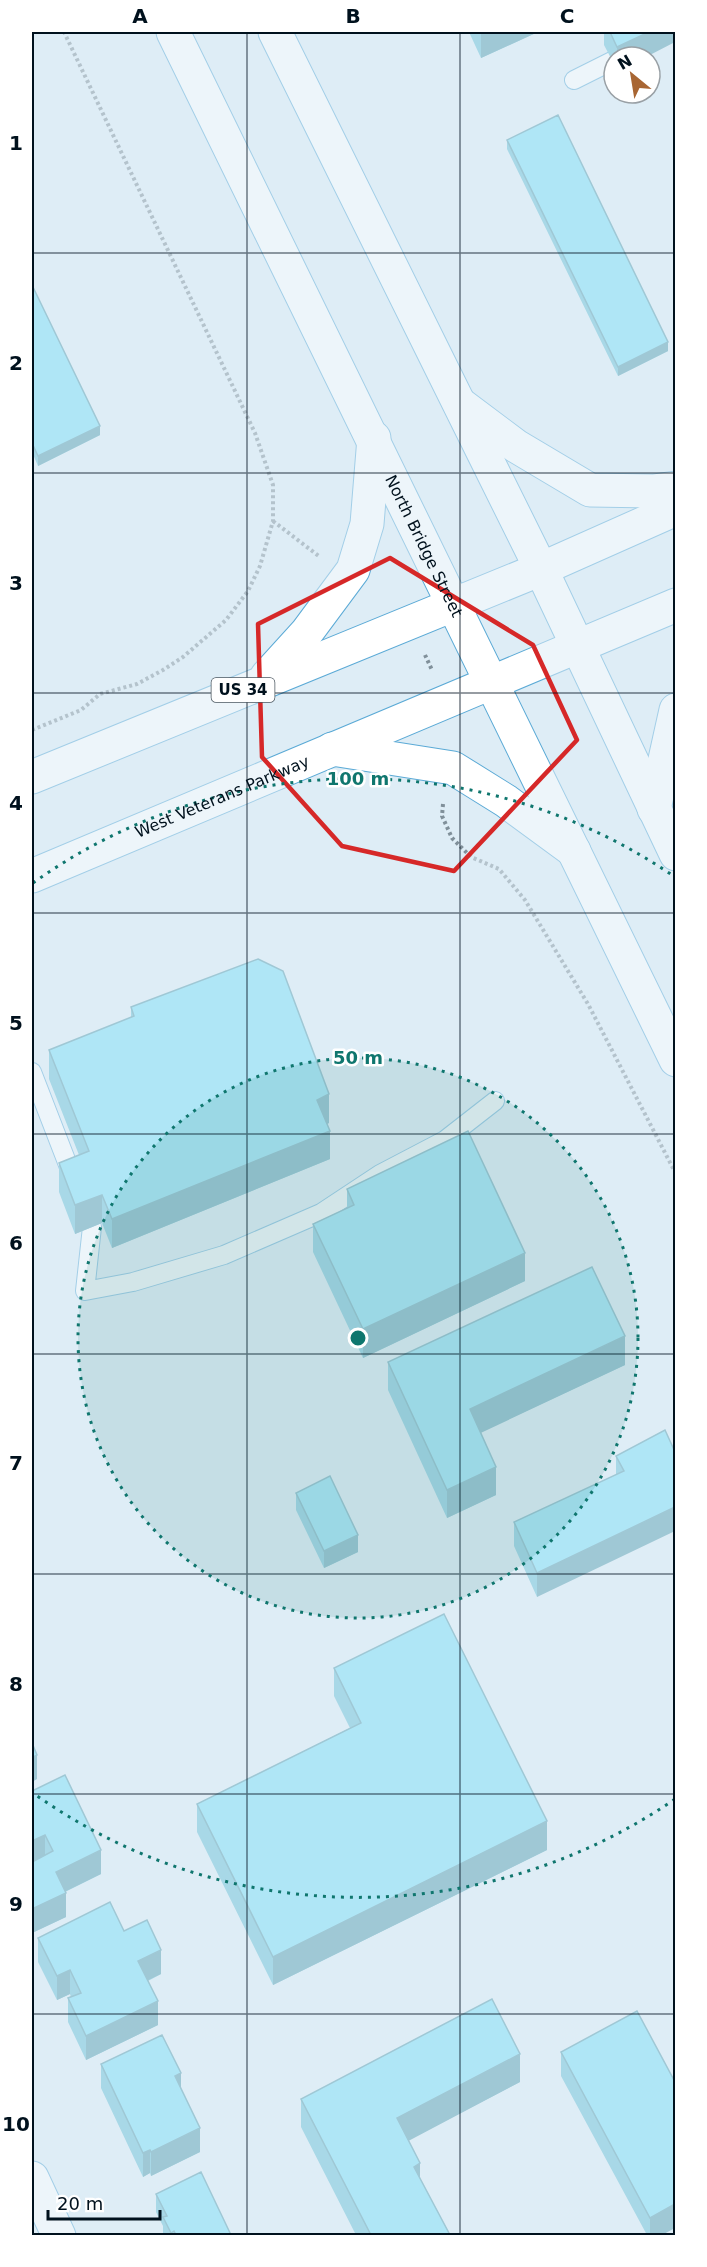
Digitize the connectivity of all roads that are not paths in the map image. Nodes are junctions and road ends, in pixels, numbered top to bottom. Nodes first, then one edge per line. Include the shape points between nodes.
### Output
1 (173, 32) edge
2 (275, 32) edge
3 (602, 66) edge
4 (574, 80) dead end
5 (460, 404) junction
6 (374, 438) junction
7 (675, 488) edge
8 (675, 509) edge
9 (541, 569) junction
10 (454, 603) junction
11 (675, 605) edge
12 (576, 648) junction
13 (262, 682) junction
14 (493, 683) junction
15 (675, 710) edge
16 (332, 749) junction
17 (32, 777) edge
18 (654, 809) junction
19 (574, 851) junction
20 (675, 854) edge
21 (32, 876) edge
22 (675, 1060) edge
23 (32, 1072) edge
24 (495, 1101) dead end
25 (75, 1185) edge
26 (92, 1227) edge
27 (32, 2178) edge
28 (60, 2235) edge

1 - 6 main road, North Bridge Street
2 - 5 main road
3 - 4 lane
5 - 7 main road via 516,446 590,490
5 - 9 main road
6 - 10 main road, North Bridge Street
6 - 13 main road via 367,524 353,570 307,632
8 - 9 main road, US 34
9 - 10 main road, US 34
9 - 12 main road
10 - 13 main road, US 34
10 - 14 main road, North Bridge Street
11 - 12 main road, West Veterans Parkway
12 - 14 main road, West Veterans Parkway
12 - 18 main road
13 - 17 main road, US 34
14 - 16 main road, West Veterans Parkway
14 - 19 main road, North Bridge Street
15 - 18 main road
16 - 19 main road via 453,768
16 - 21 main road, West Veterans Parkway
18 - 20 main road
19 - 22 main road, North Bridge Street
23 - 25 lane
24 - 26 lane via 445,1140 380,1174 321,1213 224,1255 133,1282 85,1291
27 - 28 main road

